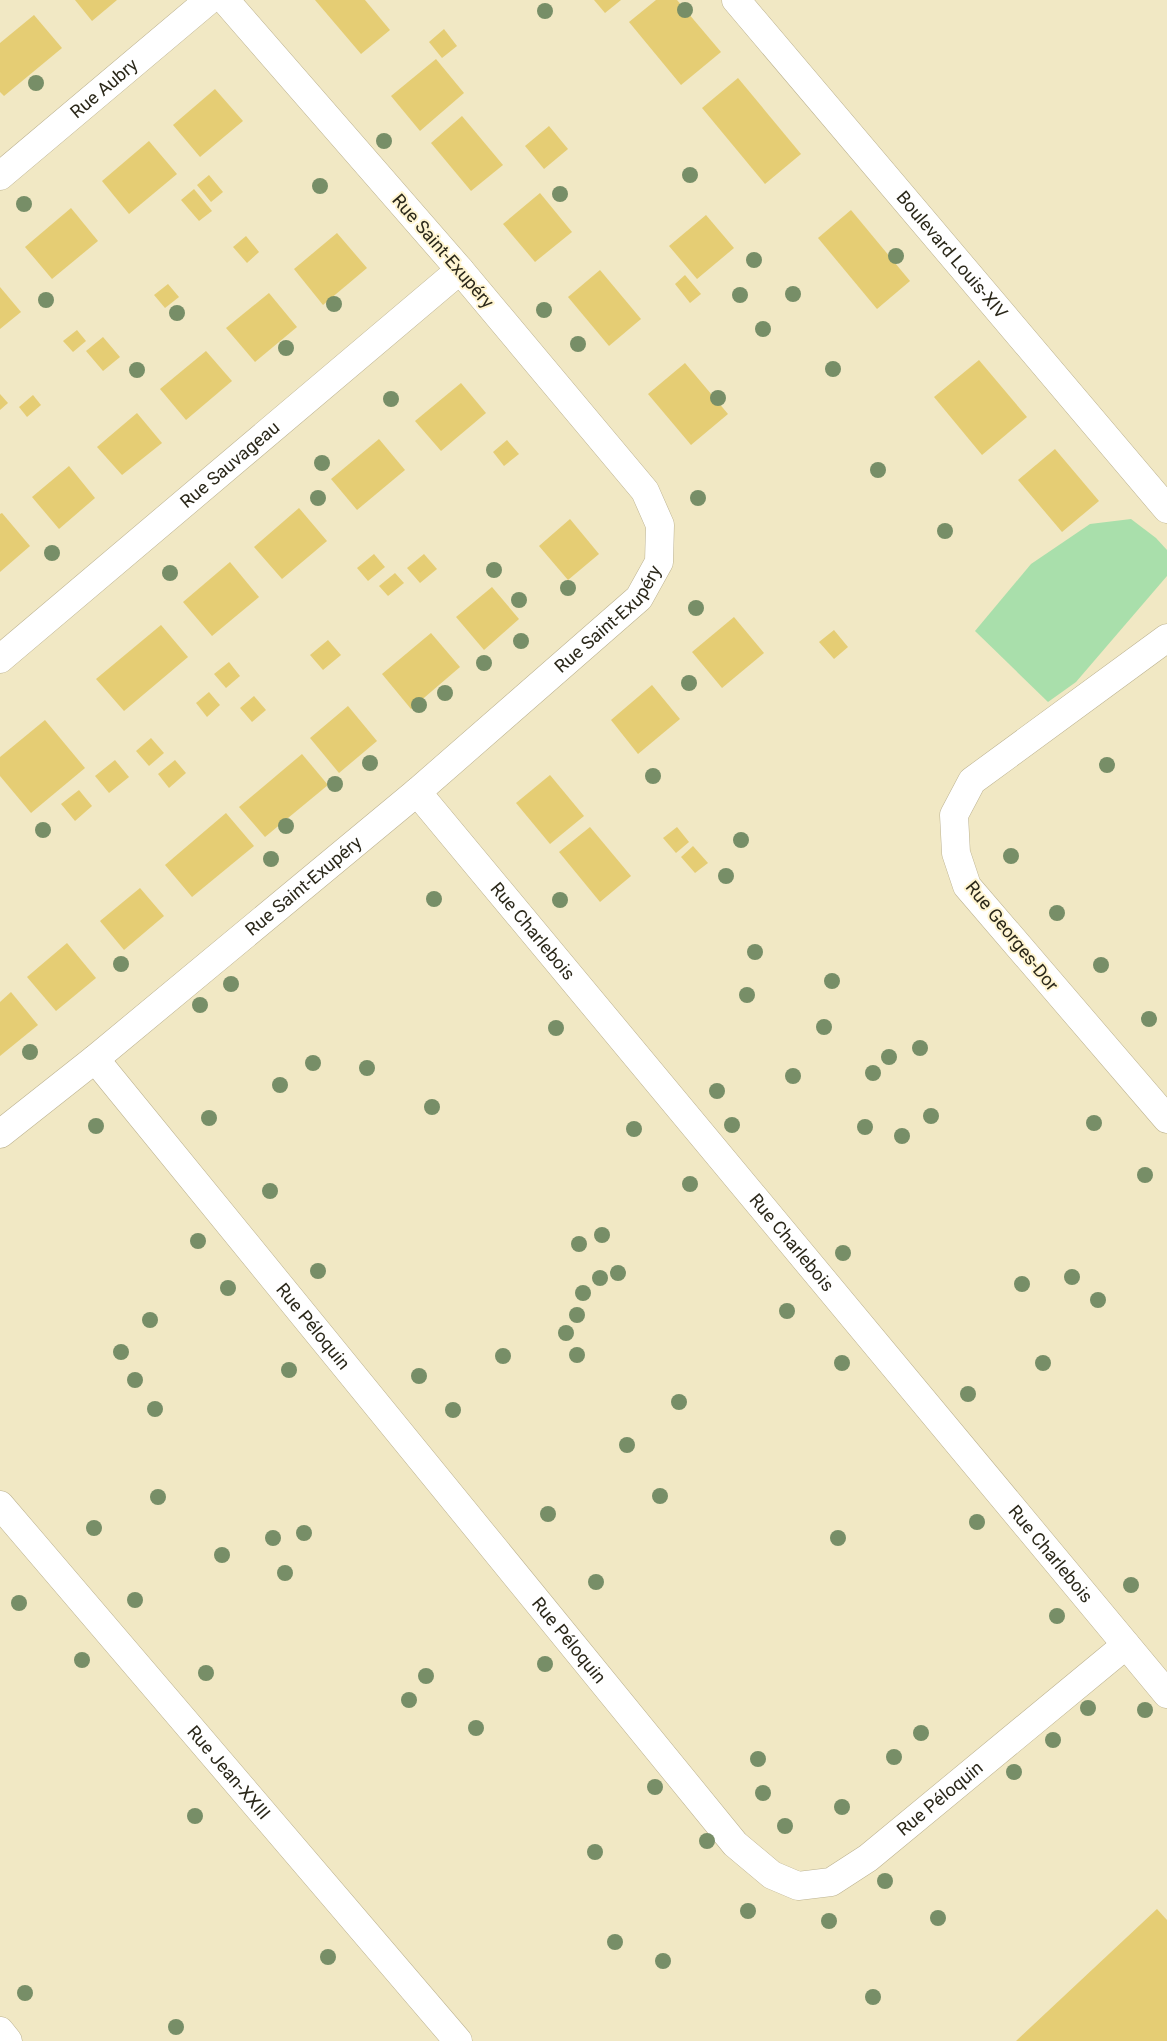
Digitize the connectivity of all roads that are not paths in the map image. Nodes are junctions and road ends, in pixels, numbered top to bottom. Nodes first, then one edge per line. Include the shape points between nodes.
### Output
1 (209, 0) edge
2 (225, 0) edge
3 (736, 0) edge
4 (0, 176) edge
5 (460, 270) junction
6 (1167, 509) edge
7 (1167, 638) edge
8 (0, 659) edge
9 (417, 792) junction
10 (96, 1059) junction
11 (1167, 1119) edge
12 (0, 1134) edge
13 (0, 1505) edge
14 (1126, 1645) junction
15 (1167, 1694) edge
16 (0, 2031) edge
17 (8, 2041) edge
18 (458, 2041) edge

1 - 4 street, Rue Aubry
2 - 5 street, Rue Saint-Exupéry
3 - 6 street, Boulevard Louis-XIV
5 - 8 street, Rue Sauvageau
5 - 9 street, Rue Saint-Exupéry via 645,491 660,525 659,562 639,598
7 - 11 street, Rue Georges-Dor via 972,781 954,815 956,853 967,886
9 - 10 street, Rue Saint-Exupéry
9 - 14 street, Rue Charlebois
10 - 12 street, Rue Saint-Exupéry
10 - 14 street, Rue Péloquin via 735,1844 772,1875 798,1886 831,1882 868,1858
13 - 18 street, Rue Jean-XXIII
14 - 15 street, Rue Charlebois
16 - 17 street

